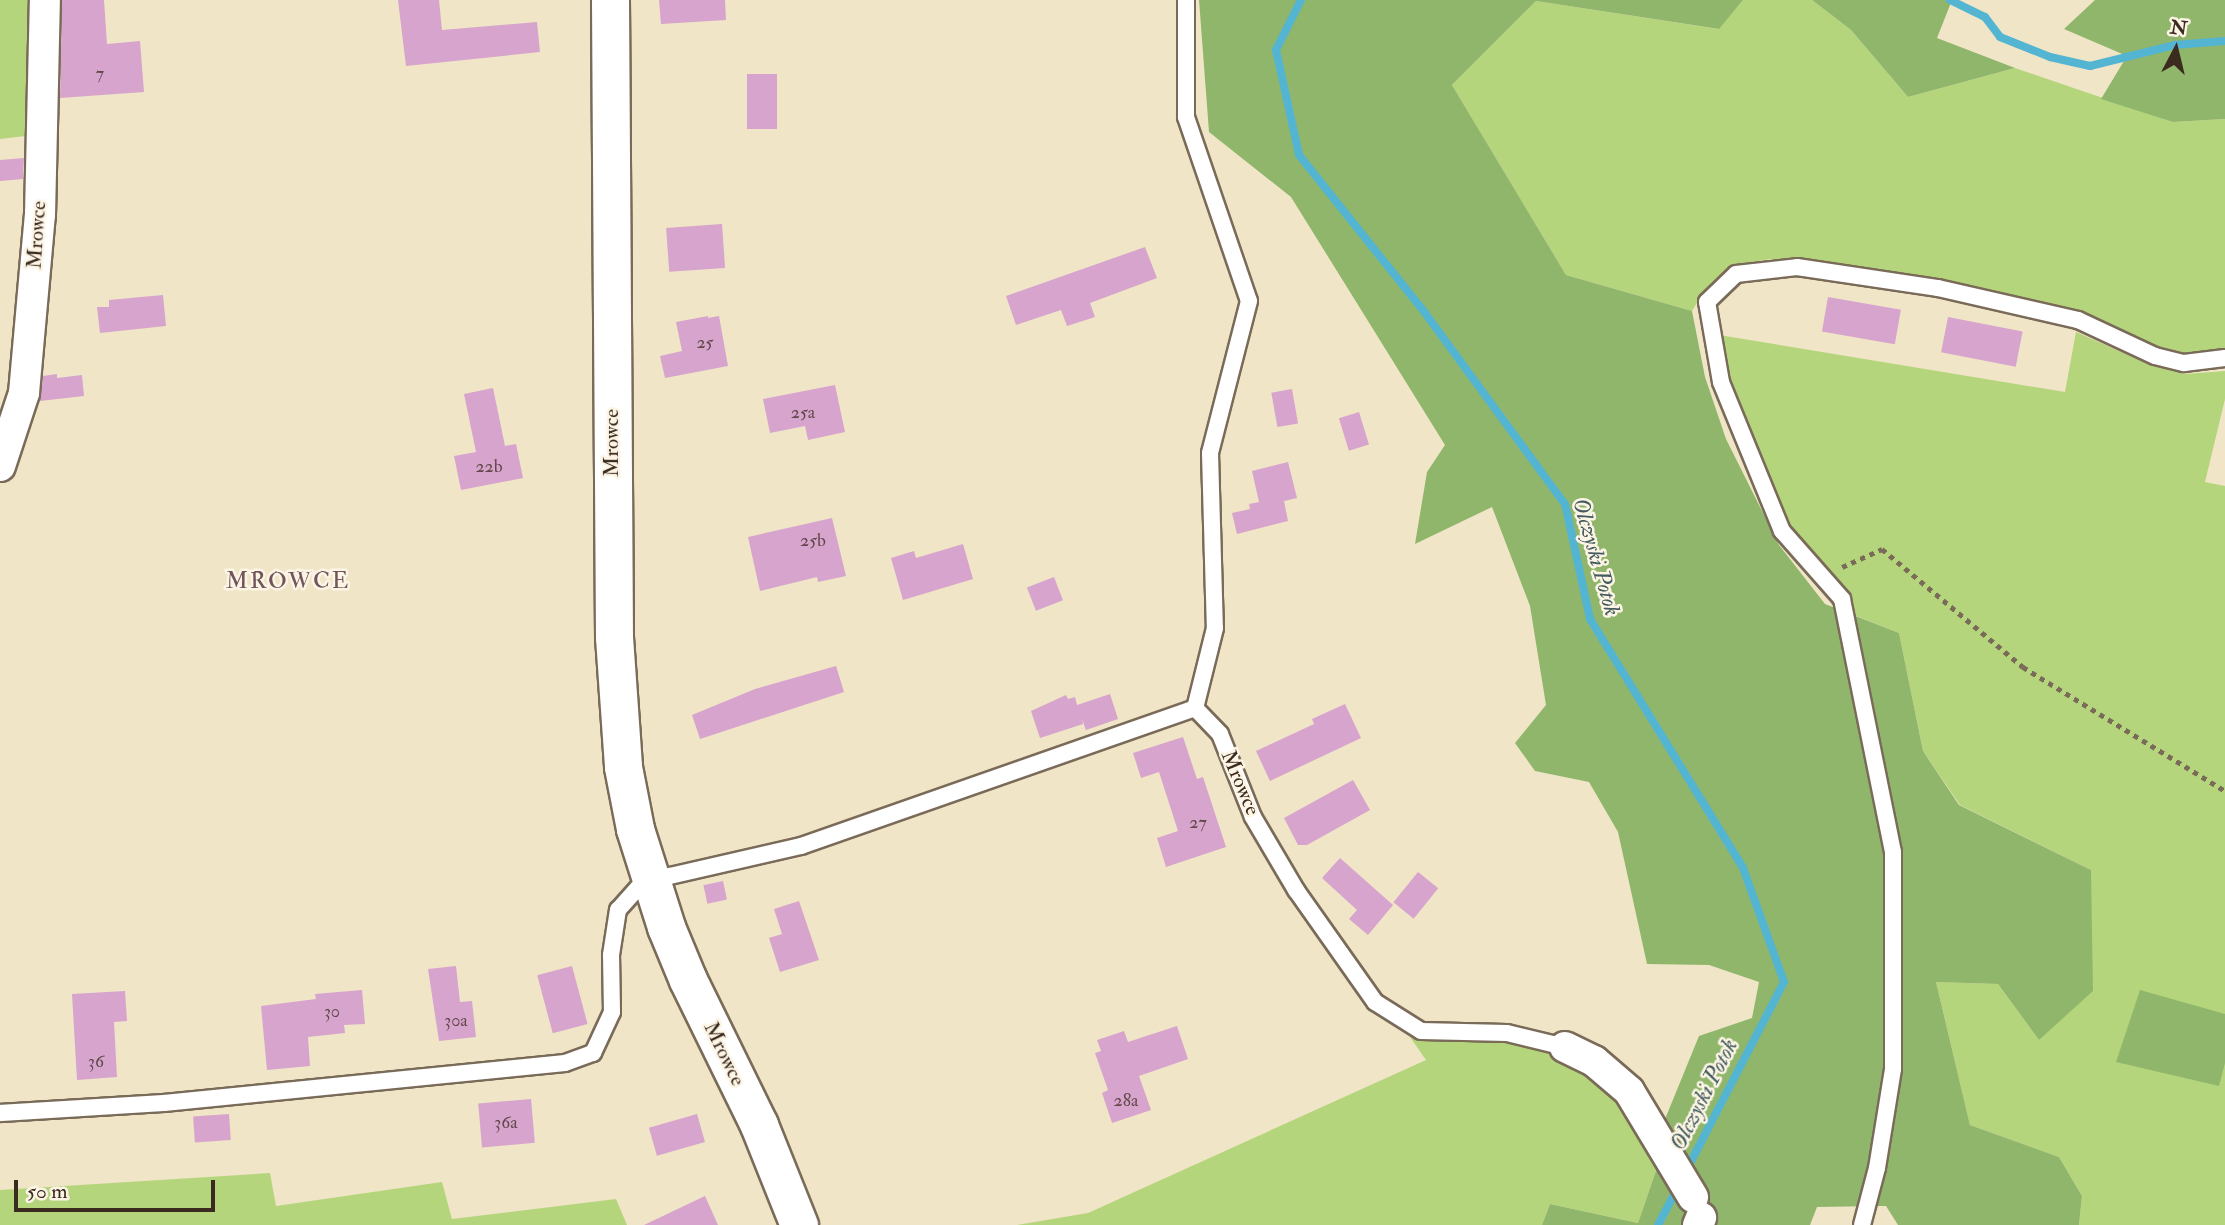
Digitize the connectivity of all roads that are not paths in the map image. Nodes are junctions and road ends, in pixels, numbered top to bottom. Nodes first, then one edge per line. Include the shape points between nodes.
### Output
1 (45, 0) edge
2 (610, 0) edge
3 (1186, 0) edge
4 (2225, 358) edge
5 (0, 466) edge
6 (1195, 708) junction
7 (650, 883) junction
8 (1565, 1047) joint
9 (0, 1113) edge
10 (1699, 1216) edge
11 (799, 1225) edge
12 (1862, 1225) edge

1 - 5 street, Mrowce via 40,215 24,393
2 - 7 street, Mrowce via 615,688 629,803
3 - 6 lane via 1186,117 1250,301 1210,453 1215,628
4 - 12 lane via 2184,363 2155,356 2078,320 1938,288 1797,267 1736,274 1707,302 1721,382 1782,531 1842,599 1893,852 1893,1069 1877,1168
6 - 7 lane via 801,846
6 - 8 lane, Mrowce via 1220,734 1253,817 1296,890 1375,1002 1421,1031 1507,1032
7 - 9 lane via 629,895 618,910 611,956 612,1012 598,1043 593,1053 565,1063 164,1103
7 - 11 street, Mrowce via 684,971 759,1125
8 - 10 street, Mrowce via 1594,1061 1629,1091

